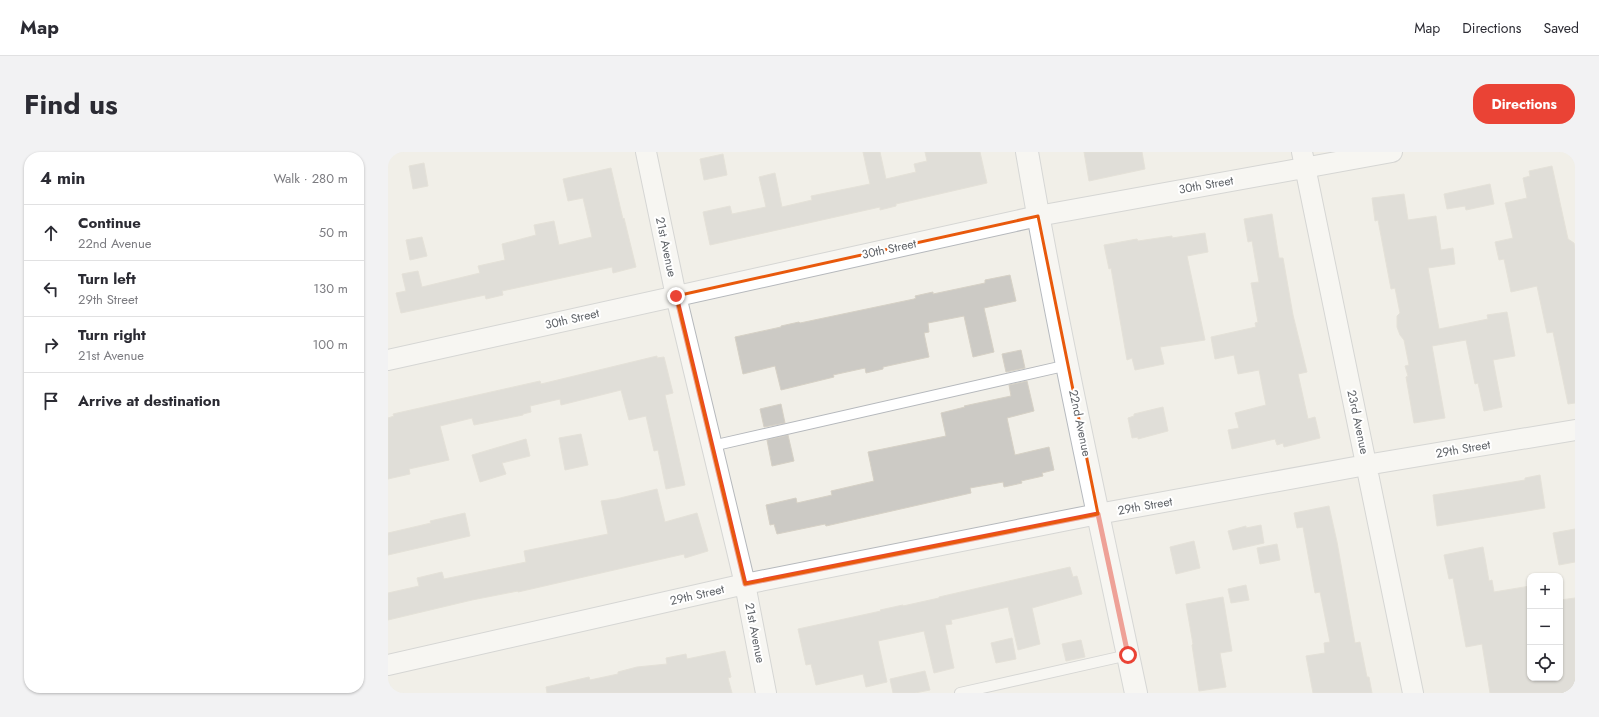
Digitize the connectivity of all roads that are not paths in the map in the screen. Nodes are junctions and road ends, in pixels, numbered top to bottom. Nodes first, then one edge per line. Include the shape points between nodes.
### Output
1 (648, 152) edge
2 (1027, 152) edge
3 (1392, 152) edge
4 (1304, 160) edge
5 (1038, 216) junction
6 (676, 296) junction
7 (388, 360) edge
8 (1068, 365) junction
9 (1575, 430) edge
10 (712, 446) junction
11 (1366, 465) junction
12 (1098, 514) junction
13 (745, 584) junction
14 (1128, 655) junction
15 (388, 665) edge
16 (766, 693) edge
17 (960, 693) edge
18 (1136, 693) edge
19 (1413, 693) edge

1 - 6 street, 21st Avenue
2 - 5 street, 22nd Avenue
3 - 4 street, 30th Street
4 - 5 street, 30th Street
4 - 11 street, 23rd Avenue
5 - 6 street, 30th Street
5 - 8 street, 22nd Avenue
6 - 7 street, 30th Street
6 - 10 street, 21st Avenue
8 - 10 lane
8 - 12 street, 22nd Avenue
9 - 11 street, 29th Street
10 - 13 street, 21st Avenue
11 - 12 street, 29th Street
11 - 19 street, 23rd Avenue
12 - 13 street, 29th Street
12 - 14 street, 22nd Avenue
13 - 15 street, 29th Street
13 - 16 street, 21st Avenue
14 - 17 lane
14 - 18 street, 22nd Avenue

